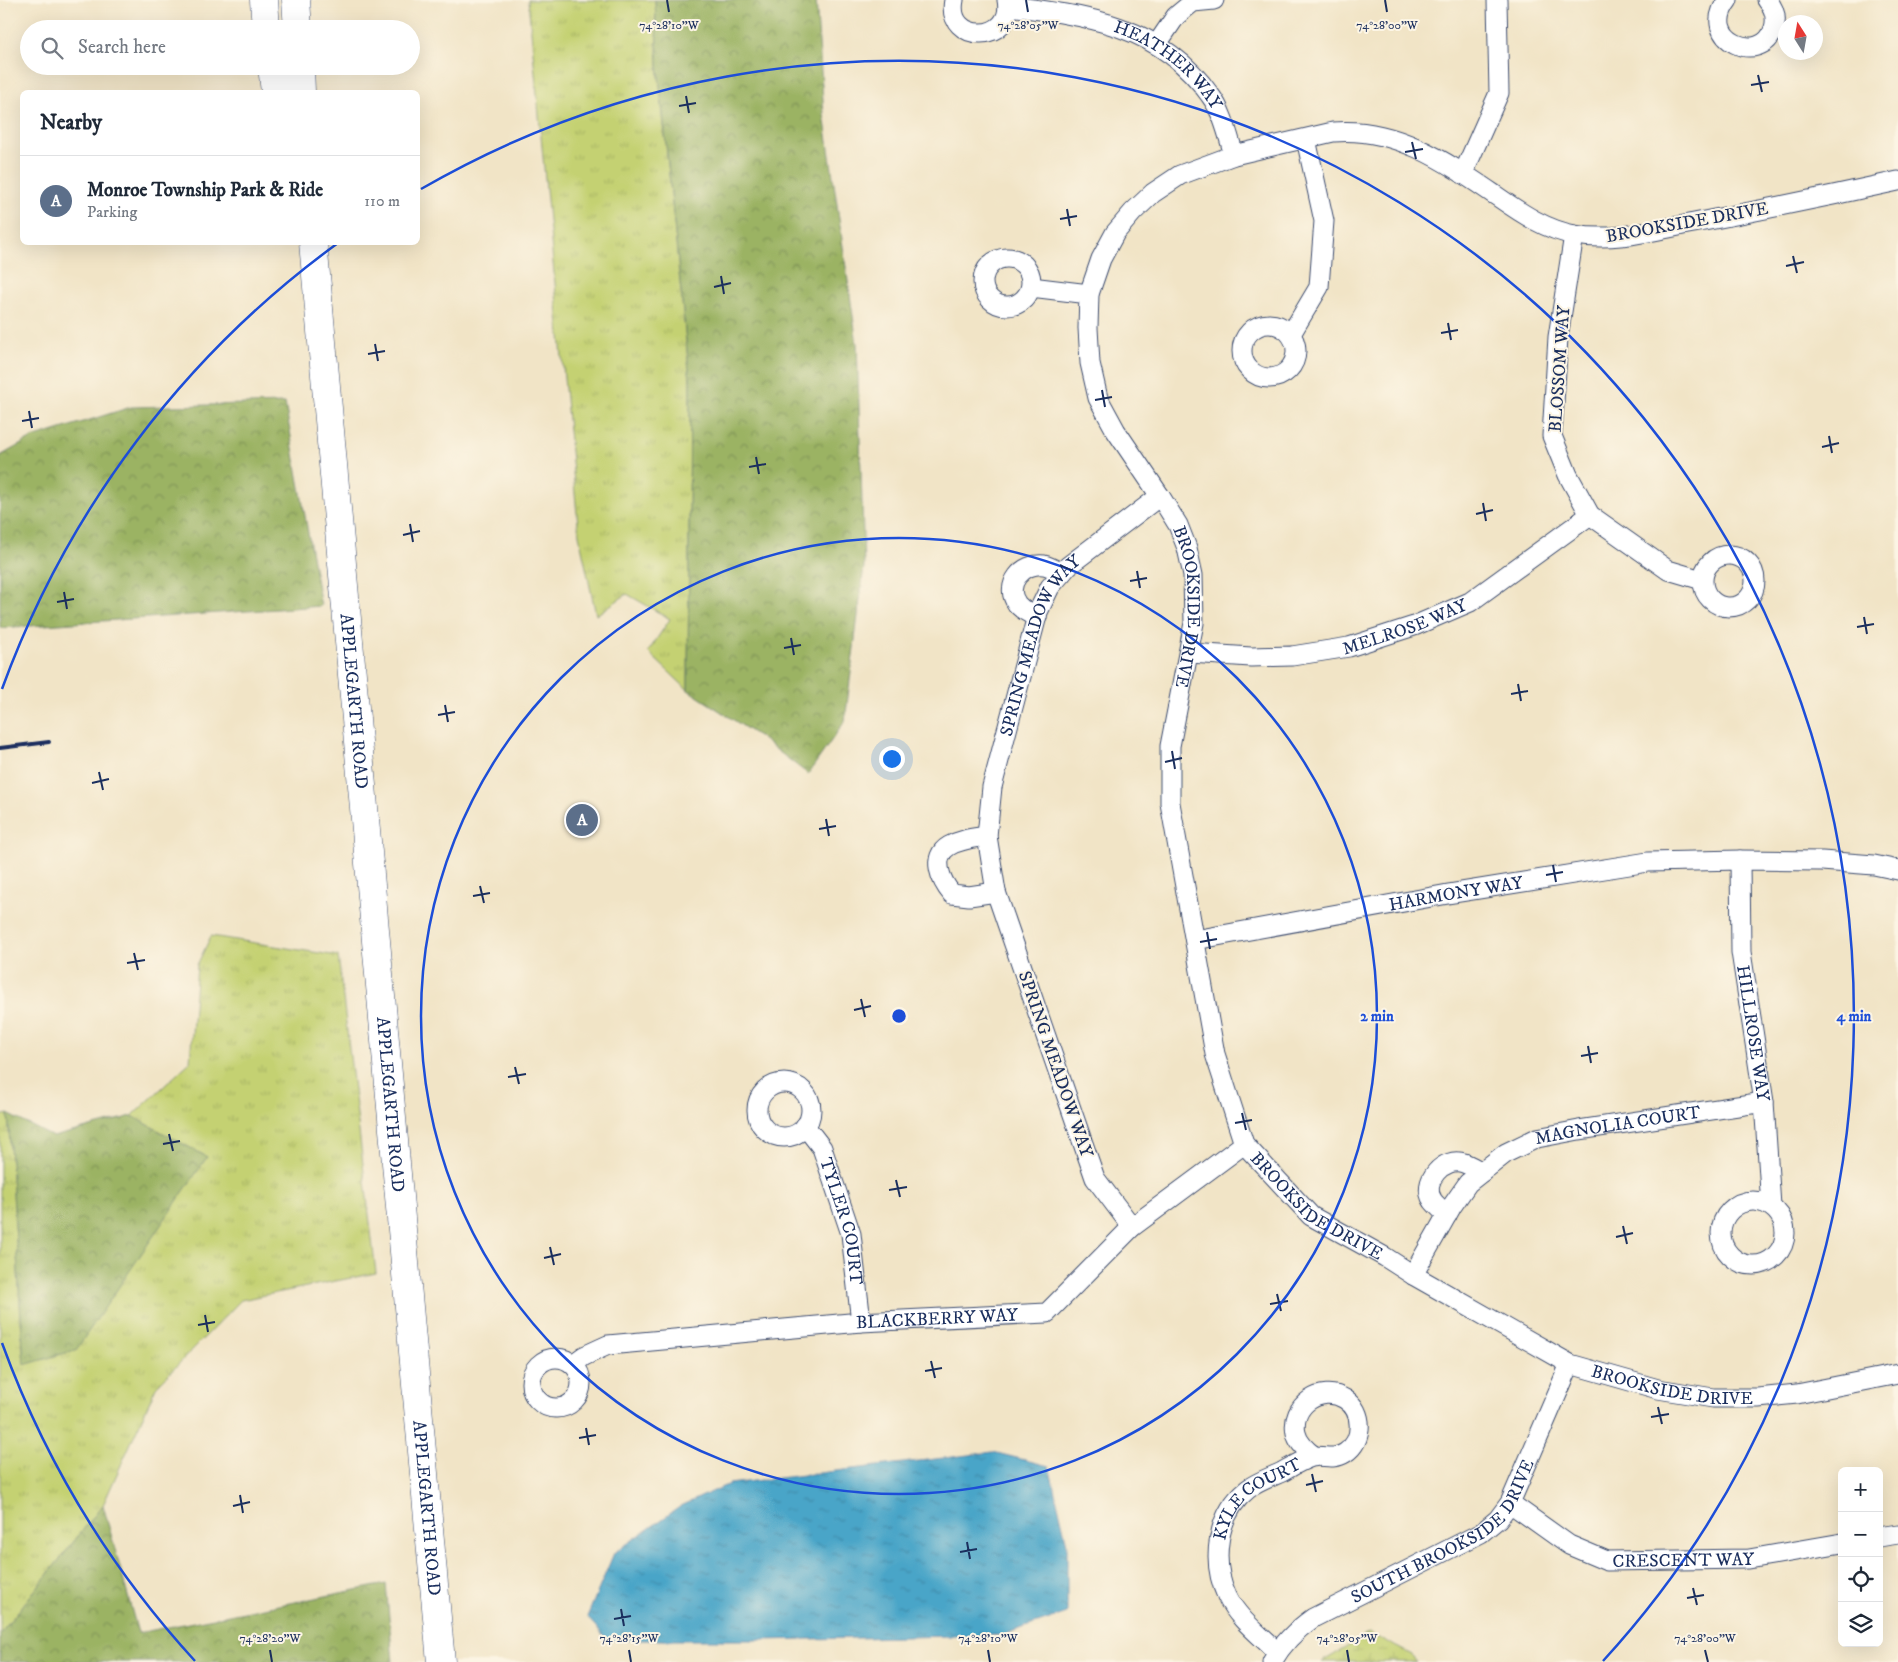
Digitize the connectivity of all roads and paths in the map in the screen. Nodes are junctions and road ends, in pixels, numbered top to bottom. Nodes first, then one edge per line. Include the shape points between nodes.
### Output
1 (264, 0) edge
2 (296, 0) edge
3 (954, 0) edge
4 (1214, 0) edge
5 (1497, 0) edge
6 (1728, 0) edge
7 (1767, 0) edge
8 (1007, 3) edge
9 (265, 20) edge
10 (297, 20) edge
11 (1158, 44) junction
12 (273, 75) edge
13 (300, 75) edge
14 (276, 90) edge
15 (301, 90) edge
16 (1306, 139) junction
17 (1234, 155) junction
18 (1464, 174) junction
19 (1898, 181) edge
20 (1574, 235) junction
21 (297, 245) edge
22 (314, 245) edge
23 (1031, 287) dead end
24 (1089, 294) junction
25 (1291, 334) dead end
26 (1160, 496) junction
27 (1590, 514) junction
28 (341, 547) junction
29 (1062, 573) junction
30 (1702, 580) dead end
31 (1037, 617) junction
32 (1190, 653) junction
33 (987, 836) junction
34 (1740, 860) junction
35 (1898, 870) edge
36 (996, 892) junction
37 (1196, 940) junction
38 (1764, 1102) junction
39 (805, 1126) dead end
40 (1244, 1144) junction
41 (1482, 1172) junction
42 (1771, 1206) dead end
43 (1447, 1215) junction
44 (1132, 1226) junction
45 (1412, 1275) junction
46 (861, 1322) junction
47 (573, 1364) dead end
48 (1570, 1364) junction
49 (1898, 1374) edge
50 (1314, 1456) dead end
51 (1510, 1503) junction
52 (1898, 1534) edge
53 (1883, 1536) edge
54 (1838, 1544) edge
55 (1275, 1657) edge
56 (441, 1662) edge

1 - 9 main road
2 - 10 main road
3 - 8 street, HEATHER WAY via 952,7 961,26 980,34 1000,26 1006,17
4 - 11 street via 1193,2 1176,16
5 - 18 street via 1499,93
6 - 7 street via 1722,7 1721,29 1735,45 1746,48 1766,41 1773,32 1774,10
8 - 11 street, HEATHER WAY via 1111,24
11 - 17 street, HEATHER WAY via 1190,71 1211,96 1224,122
12 - 14 main road
13 - 15 main road
16 - 17 street, BROOKSIDE DRIVE
16 - 18 street, BROOKSIDE DRIVE via 1348,130 1378,133 1405,142
16 - 25 street via 1324,221 1319,287
17 - 24 street, BROOKSIDE DRIVE via 1180,175 1153,193 1133,212 1115,233 1101,259
18 - 20 street, BROOKSIDE DRIVE via 1526,217
19 - 20 street, BROOKSIDE DRIVE via 1626,236
20 - 27 street, BLOSSOM WAY via 1558,337 1552,436 1568,475
21 - 28 main road, APPLEGARTH ROAD
22 - 28 main road, APPLEGARTH ROAD
23 - 24 street
24 - 26 street, BROOKSIDE DRIVE via 1090,362 1098,398
26 - 29 street, SPRING MEADOW WAY
26 - 32 street, BROOKSIDE DRIVE via 1178,525 1193,575 1194,623
27 - 30 street, BLOSSOM WAY via 1668,570
27 - 32 street, MELROSE WAY via 1470,602 1414,626 1350,647 1292,656 1251,658
28 - 56 main road, APPLEGARTH ROAD
29 - 31 street, SPRING MEADOW WAY via 1050,587
29 - 31 street via 1044,565 1032,566 1020,571 1014,581 1012,593 1017,603
31 - 33 street, SPRING MEADOW WAY via 992,788
32 - 37 street, BROOKSIDE DRIVE via 1170,746 1169,788
33 - 36 street, SPRING MEADOW WAY
33 - 36 street via 947,847 939,859 939,869 952,894 970,896
34 - 35 street, HARMONY WAY via 1822,861
34 - 37 street, HARMONY WAY via 1648,862
34 - 38 street, HILLROSE WAY via 1741,952
36 - 44 street, SPRING MEADOW WAY via 1095,1178
37 - 40 street, BROOKSIDE DRIVE via 1215,1054
38 - 41 street, MAGNOLIA COURT via 1537,1138 1506,1153
38 - 42 street, HILLROSE WAY
39 - 46 street, TYLER COURT via 822,1148 851,1234
40 - 44 street, BLACKBERRY WAY
40 - 45 street, BROOKSIDE DRIVE via 1311,1216
41 - 43 street, MAGNOLIA COURT via 1468,1183
41 - 43 street via 1464,1162 1441,1166 1433,1176 1430,1188 1432,1200
43 - 45 street, MAGNOLIA COURT
44 - 46 street, BLACKBERRY WAY via 1047,1313
45 - 48 street, BROOKSIDE DRIVE
46 - 47 street, BLACKBERRY WAY via 608,1345
48 - 49 street, BROOKSIDE DRIVE via 1658,1389 1713,1398 1797,1394
48 - 51 street, SOUTH BROOKSIDE DRIVE
50 - 55 street, KYLE COURT via 1248,1489 1224,1520 1218,1549 1219,1576 1228,1598
51 - 54 street, CRESCENT WAY via 1569,1545 1607,1561 1750,1559
51 - 55 street, SOUTH BROOKSIDE DRIVE via 1481,1533 1313,1618 1297,1630
52 - 53 street

